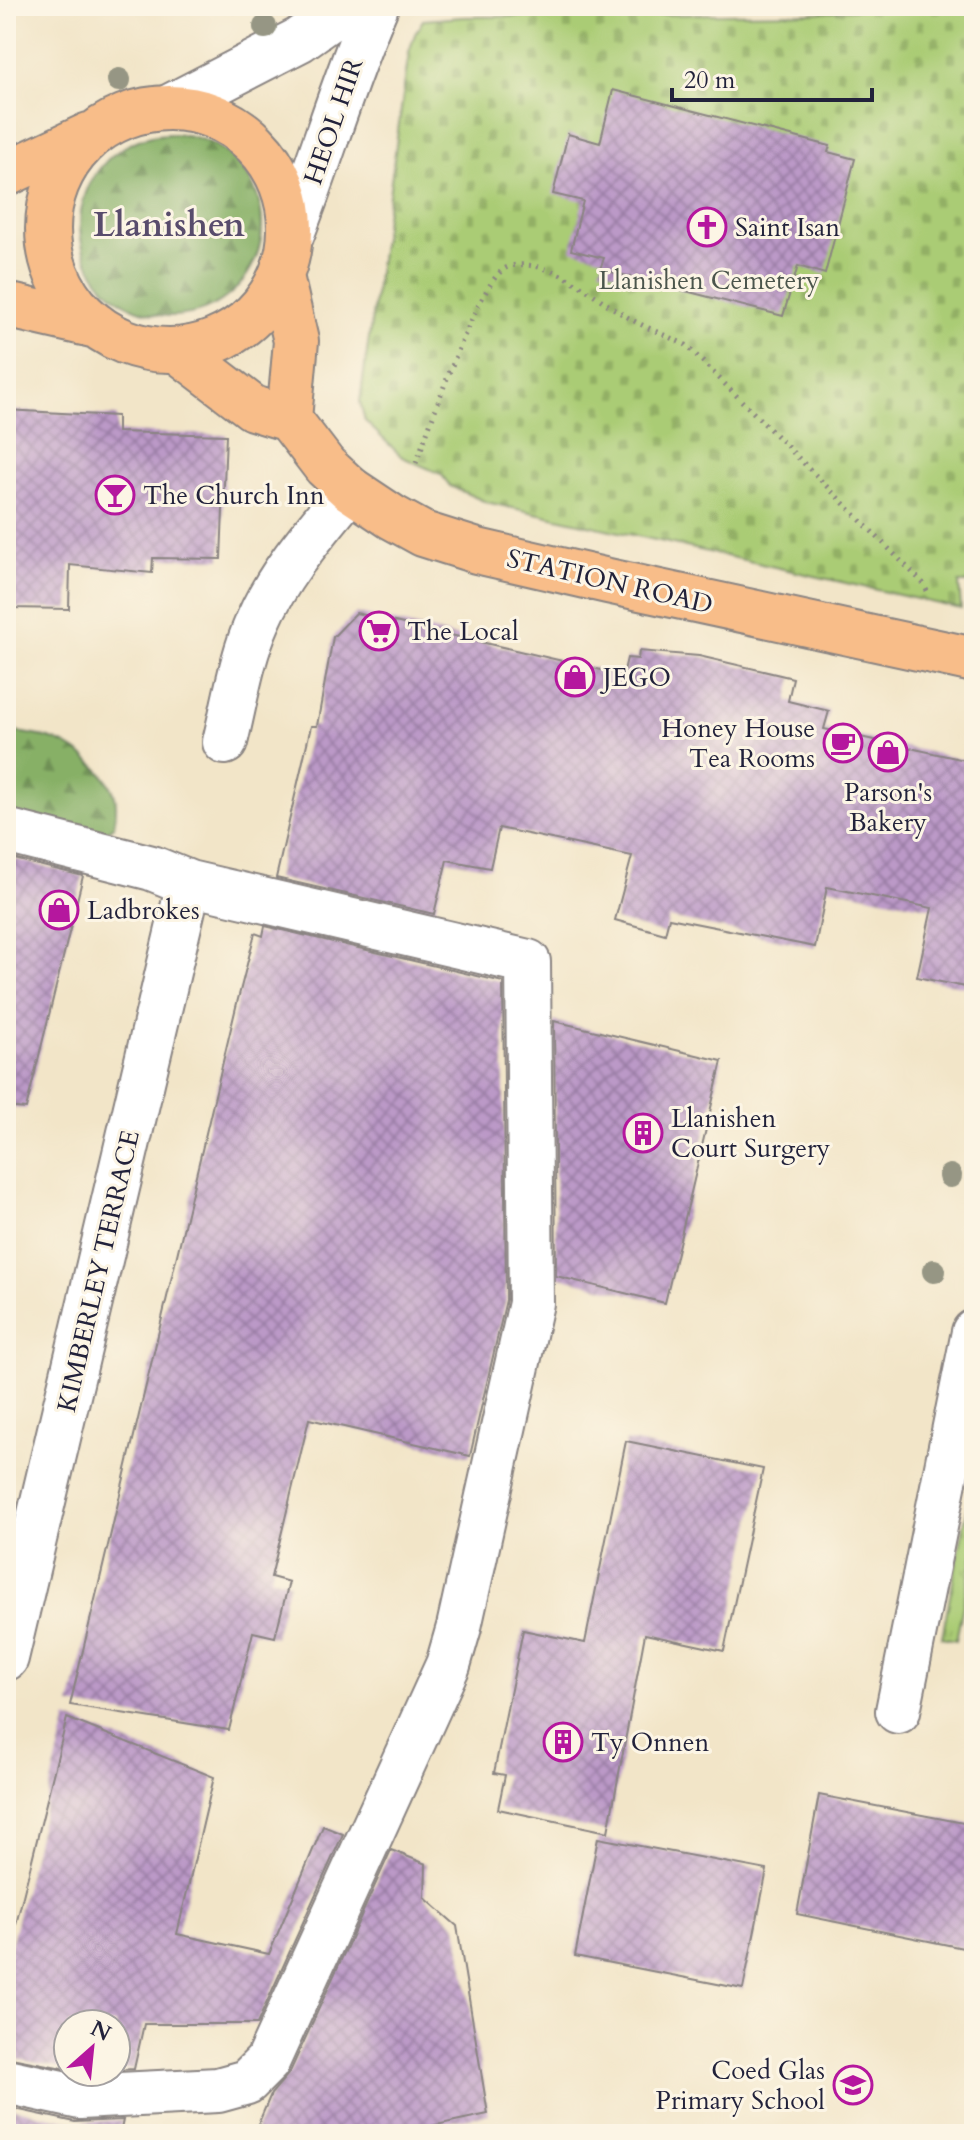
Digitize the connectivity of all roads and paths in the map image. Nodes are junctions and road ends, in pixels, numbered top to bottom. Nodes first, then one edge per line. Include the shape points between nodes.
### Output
1 (347, 6) edge
2 (376, 6) edge
3 (171, 106) junction
4 (94, 132) junction
5 (6, 174) edge
6 (286, 256) junction
7 (6, 305) edge
8 (97, 326) junction
9 (177, 350) junction
10 (289, 419) junction
11 (416, 463) dead end
12 (350, 489) junction
13 (927, 600) dead end
14 (974, 660) edge
15 (225, 742) dead end
16 (6, 831) edge
17 (189, 883) junction
18 (974, 1335) edge
19 (6, 1658) edge
20 (898, 1711) dead end
21 (6, 2081) edge

1 - 3 street, HEOL HIR via 299,40
2 - 6 street, HEOL HIR via 352,60
3 - 4 main road via 129,114
3 - 6 main road via 234,126 260,147 286,195
4 - 5 main road
4 - 8 main road via 66,164 50,203 47,231 55,272 67,296
6 - 9 main road via 259,311 233,333
6 - 10 main road via 296,341
7 - 8 main road
8 - 9 main road via 146,348
9 - 10 main road via 253,408
10 - 12 main road, STATION ROAD
11 - 13 path via 485,293 504,269 546,269 686,345 923,583
12 - 14 main road, STATION ROAD via 423,534 477,551
12 - 15 street via 272,593 257,622
16 - 17 street via 144,865
17 - 19 street, KIMBERLEY TERRACE
17 - 21 street via 528,962 531,1303 448,1665 267,2062 247,2082 218,2090 80,2097
18 - 20 street

